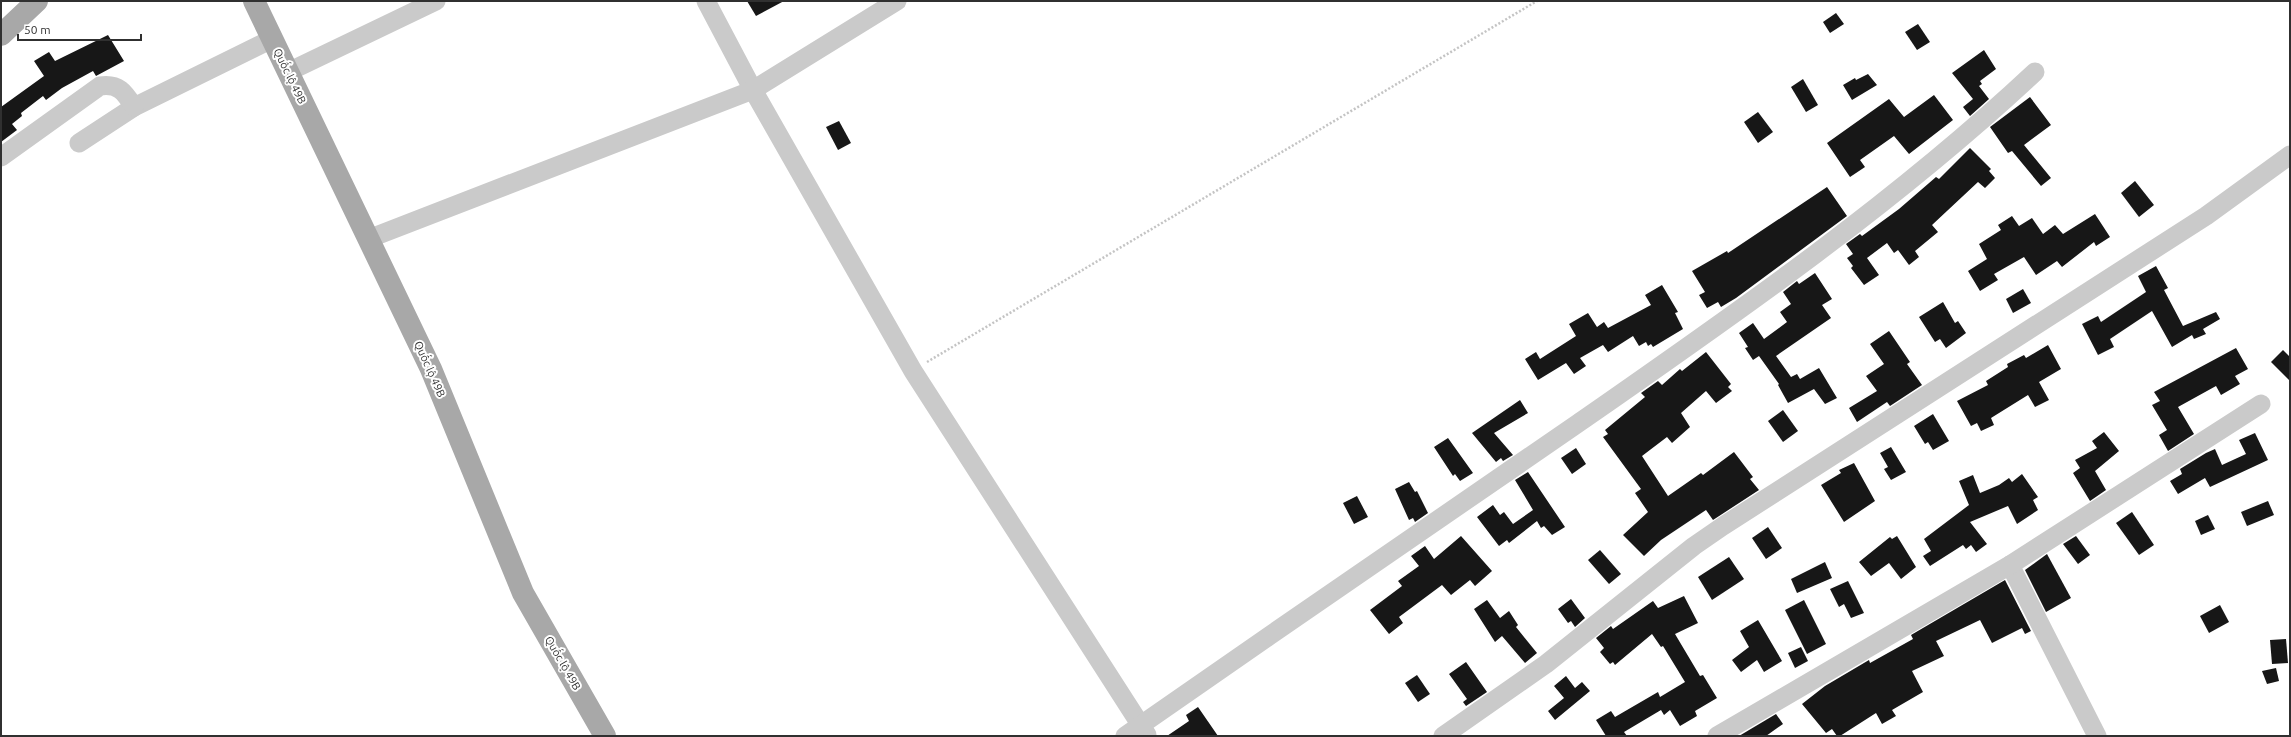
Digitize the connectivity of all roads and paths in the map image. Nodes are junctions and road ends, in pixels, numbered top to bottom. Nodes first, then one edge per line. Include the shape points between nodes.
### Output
1 (36, 1) edge
2 (254, 1) edge
3 (436, 1) edge
4 (706, 1) edge
5 (897, 1) edge
6 (1537, 1) edge
7 (1, 35) edge
8 (272, 39) junction
9 (288, 72) junction
10 (2035, 72) dead end
11 (753, 90) junction
12 (134, 107) junction
13 (79, 143) dead end
14 (2290, 155) edge
15 (1, 157) edge
16 (368, 238) junction
17 (913, 370) junction
18 (2261, 404) dead end
19 (2010, 565) junction
20 (1144, 730) edge
21 (605, 736) edge
22 (1125, 736) edge
23 (1443, 736) edge
24 (1717, 736) edge
25 (2097, 736) edge

1 - 7 main road
2 - 8 main road, Quốc lộ 49B
3 - 9 street
4 - 11 street
5 - 11 street
6 - 17 path
8 - 9 main road, Quốc lộ 49B
8 - 12 street
9 - 16 main road, Quốc lộ 49B
10 - 20 street via 1960,140 1827,245 1665,363
11 - 16 street
11 - 17 street
12 - 13 street
12 - 15 street via 121,89 108,85 100,86
14 - 23 street via 2206,216 1723,526 1694,546 1546,664
16 - 21 main road, Quốc lộ 49B via 432,369 523,593
17 - 20 street
18 - 19 street
19 - 24 street
19 - 25 street
20 - 22 street

